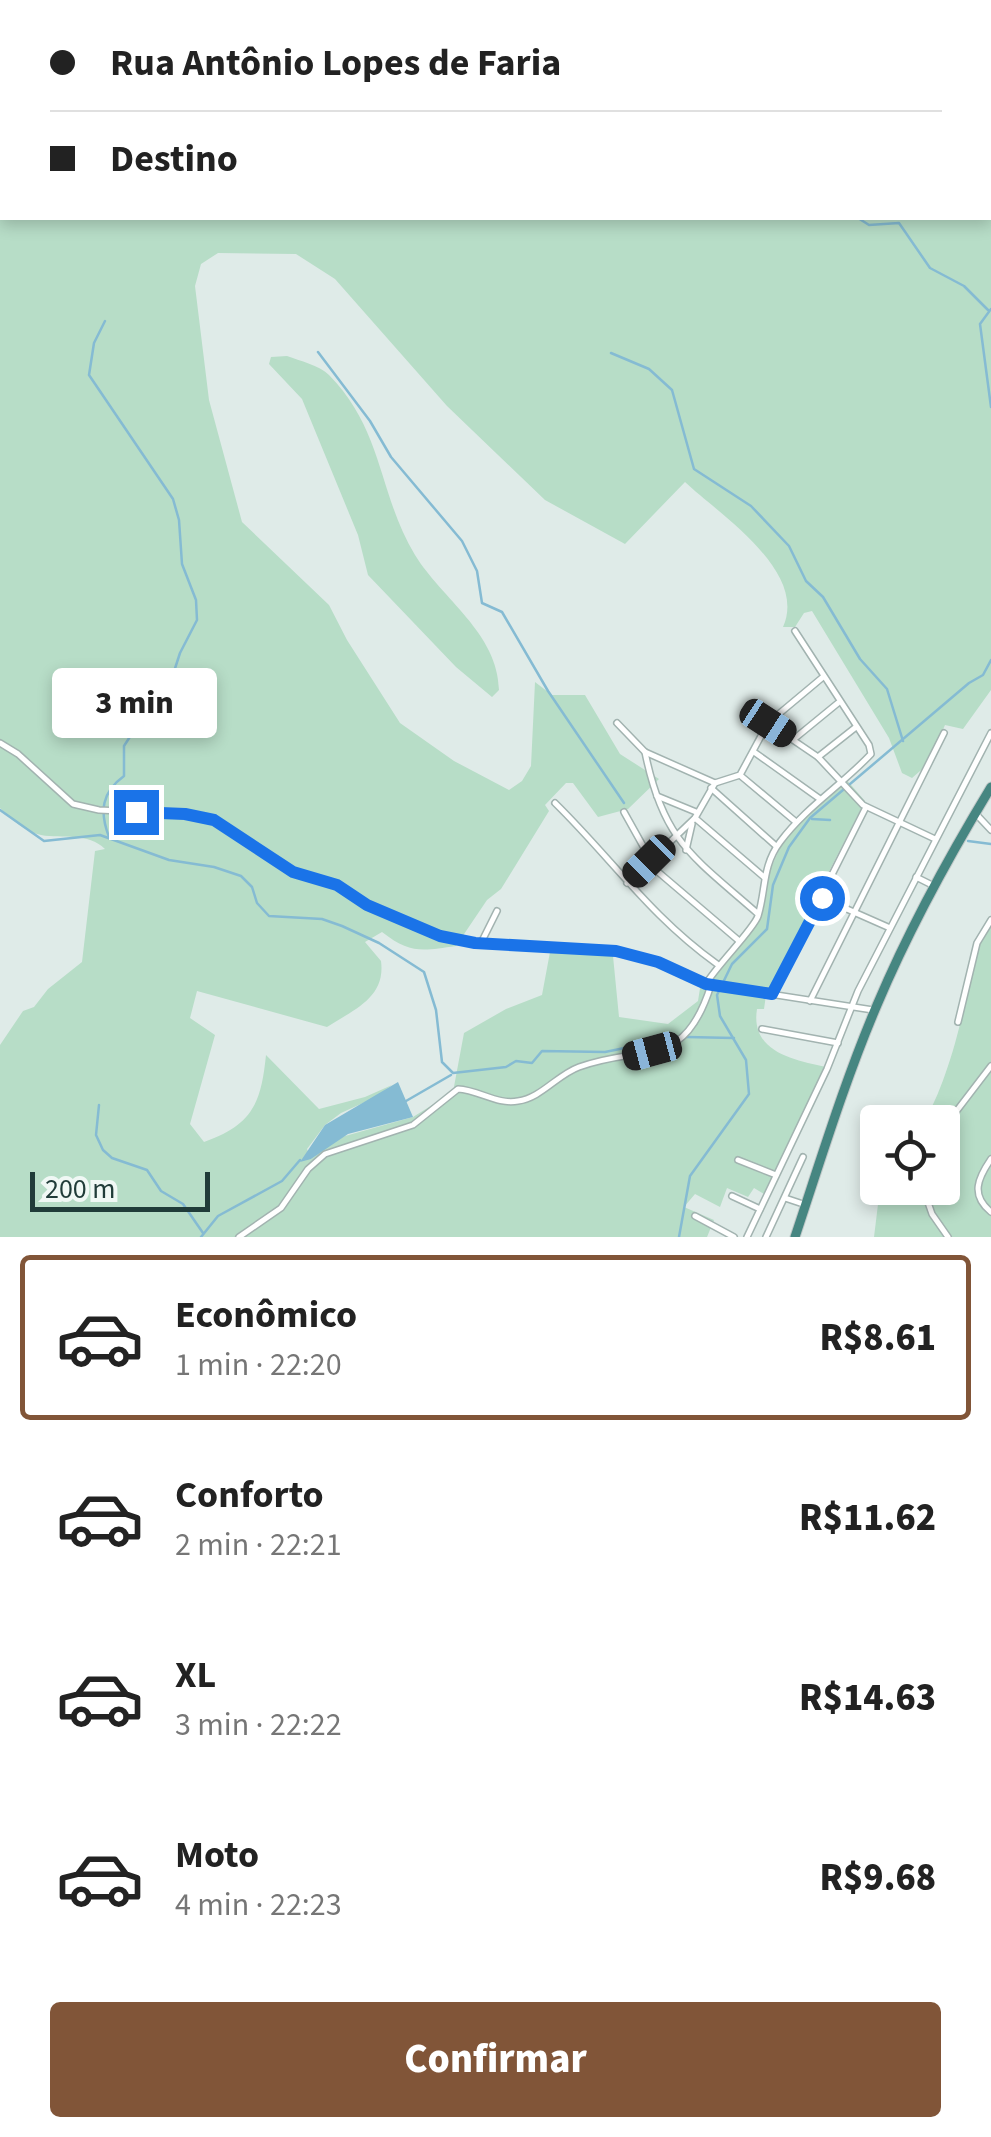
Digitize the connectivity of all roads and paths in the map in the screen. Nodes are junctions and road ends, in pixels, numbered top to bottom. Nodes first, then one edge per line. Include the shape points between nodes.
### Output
1 (795, 631) dead end
2 (822, 676) junction
3 (839, 702) junction
4 (617, 722) dead end
5 (768, 723) junction
6 (856, 727) junction
7 (944, 732) dead end
8 (991, 733) edge
9 (794, 740) junction
10 (0, 744) edge
11 (646, 752) junction
12 (754, 752) junction
13 (818, 758) junction
14 (740, 775) junction
15 (713, 786) junction
16 (846, 786) junction
17 (991, 788) edge
18 (655, 795) junction
19 (820, 800) junction
20 (555, 804) dead end
21 (866, 808) junction
22 (624, 812) dead end
23 (975, 813) junction
24 (694, 817) junction
25 (796, 822) junction
26 (900, 824) junction
27 (991, 830) edge
28 (675, 837) junction
29 (935, 839) junction
30 (776, 846) junction
31 (686, 850) junction
32 (649, 861) junction
33 (764, 877) junction
34 (916, 878) junction
35 (627, 884) junction
36 (934, 886) junction
37 (822, 898) junction
38 (497, 911) dead end
39 (758, 914) junction
40 (855, 914) junction
41 (991, 920) edge
42 (890, 928) junction
43 (738, 940) junction
44 (480, 943) junction
45 (717, 964) junction
46 (713, 986) junction
47 (772, 994) junction
48 (810, 1001) junction
49 (852, 1007) junction
50 (875, 1010) junction
51 (958, 1022) dead end
52 (762, 1029) dead end
53 (838, 1043) junction
54 (991, 1066) edge
55 (960, 1106) edge
56 (804, 1156) dead end
57 (991, 1158) edge
58 (738, 1160) dead end
59 (776, 1174) junction
60 (732, 1196) dead end
61 (784, 1198) junction
62 (806, 1205) junction
63 (929, 1205) edge
64 (760, 1209) junction
65 (991, 1212) edge
66 (695, 1216) dead end
67 (240, 1237) edge
68 (734, 1237) edge
69 (747, 1237) edge
70 (766, 1237) edge
71 (796, 1237) edge
72 (948, 1237) edge

1 - 2 street
2 - 3 street
2 - 5 street
3 - 6 street
3 - 9 street
4 - 11 street
5 - 9 street
5 - 12 street
6 - 13 street
6 - 16 street via 870,745 869,757
7 - 26 street
8 - 29 street
9 - 13 street
10 - 44 street via 73,804 214,820 293,872 337,885 422,931
11 - 15 street
11 - 18 street
12 - 14 street
12 - 19 street
13 - 16 street
14 - 15 street
14 - 25 street
15 - 24 street
15 - 30 street
16 - 19 street
16 - 21 street
17 - 23 highway
18 - 24 street
18 - 28 street
19 - 25 street
20 - 35 street
21 - 26 street
21 - 37 street
22 - 32 street
23 - 27 street
23 - 36 highway
24 - 28 street
24 - 31 street
24 - 33 street
25 - 30 street
26 - 29 street
26 - 40 street
28 - 31 street
28 - 32 street
29 - 34 street
30 - 33 street
31 - 39 street
32 - 35 street
32 - 43 street
33 - 39 street
34 - 36 street
34 - 42 street
35 - 45 street
36 - 50 highway
37 - 40 street
37 - 47 street
38 - 44 street
39 - 43 street
40 - 42 street
40 - 48 street
41 - 51 street via 977,943
42 - 49 street
43 - 45 street
44 - 46 street via 616,951
45 - 46 street
46 - 47 street
46 - 67 street via 682,1040 578,1067 516,1102 458,1089 412,1125 325,1154 282,1208
47 - 48 street
48 - 49 street
49 - 50 street
49 - 53 street
50 - 62 highway
52 - 53 street
53 - 59 street
54 - 55 street
56 - 61 street
57 - 65 street via 977,1193
58 - 59 street
59 - 64 street
60 - 64 street
61 - 62 street
61 - 70 street
62 - 71 highway
63 - 72 street
64 - 69 street
66 - 68 street

